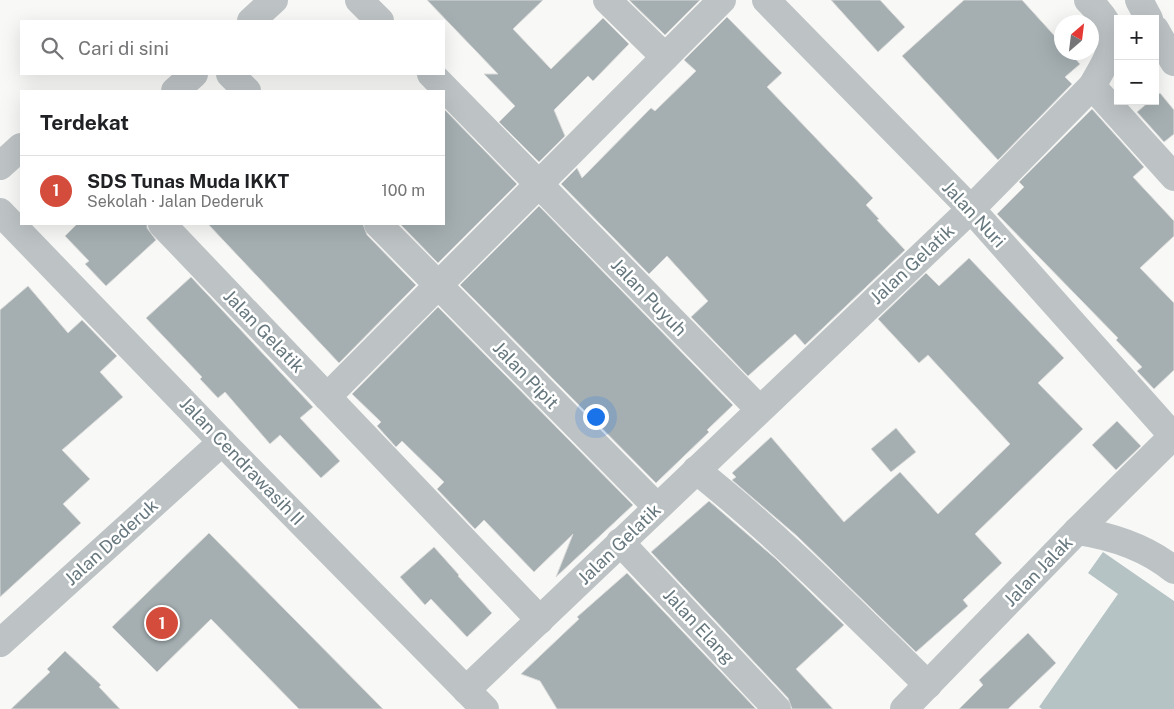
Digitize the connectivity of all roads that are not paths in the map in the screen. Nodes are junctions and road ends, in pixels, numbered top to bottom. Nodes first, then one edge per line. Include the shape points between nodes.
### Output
1 (274, 0) edge
2 (359, 0) edge
3 (607, 0) edge
4 (722, 0) edge
5 (766, 0) edge
6 (1088, 0) edge
7 (1139, 0) edge
8 (1147, 15) edge
9 (252, 20) edge
10 (379, 20) edge
11 (1159, 36) edge
12 (665, 56) junction
13 (1174, 62) edge
14 (193, 75) edge
15 (231, 75) edge
16 (432, 75) edge
17 (1092, 86) junction
18 (176, 90) edge
19 (246, 90) edge
20 (20, 148) edge
21 (0, 166) edge
22 (1174, 177) edge
23 (539, 185) junction
24 (971, 208) junction
25 (0, 212) edge
26 (163, 225) edge
27 (379, 225) edge
28 (438, 285) junction
29 (327, 397) junction
30 (759, 409) junction
31 (1173, 435) edge
32 (222, 442) junction
33 (696, 470) junction
34 (657, 507) junction
35 (1077, 531) junction
36 (620, 542) junction
37 (1174, 570) edge
38 (540, 620) junction
39 (0, 643) edge
40 (928, 686) junction
41 (466, 690) junction
42 (485, 709) edge
43 (777, 709) edge
44 (904, 709) edge

1 - 9 street
2 - 10 street
3 - 12 street
4 - 12 street
5 - 24 street, Jalan Nuri
6 - 17 street, Jalan Gelatik via 1103,15 1112,39 1105,64
7 - 8 street
11 - 13 street
12 - 23 street
14 - 18 street
15 - 19 street
16 - 23 street, Jalan Puyuh
17 - 22 street
17 - 24 street, Jalan Gelatik
20 - 21 street
23 - 28 street
23 - 30 street, Jalan Puyuh
24 - 30 street, Jalan Gelatik
24 - 31 street, Jalan Nuri
25 - 32 street, Jalan Cendrawasih II
26 - 29 street, Jalan Gelatik
27 - 28 street, Jalan Pipit
28 - 29 street
28 - 34 street, Jalan Pipit
29 - 38 street, Jalan Gelatik
30 - 33 street, Jalan Gelatik
31 - 35 street, Jalan Jalak
32 - 39 street, Jalan Dederuk
32 - 41 street, Jalan Cendrawasih II
33 - 34 street, Jalan Gelatik
33 - 40 street via 788,549
34 - 36 street, Jalan Gelatik
35 - 37 street via 1133,546
35 - 40 street, Jalan Jalak
36 - 38 street, Jalan Gelatik
36 - 43 street, Jalan Elang
38 - 41 street
40 - 44 street, Jalan Jalak
41 - 42 street, Jalan Cendrawasih II

